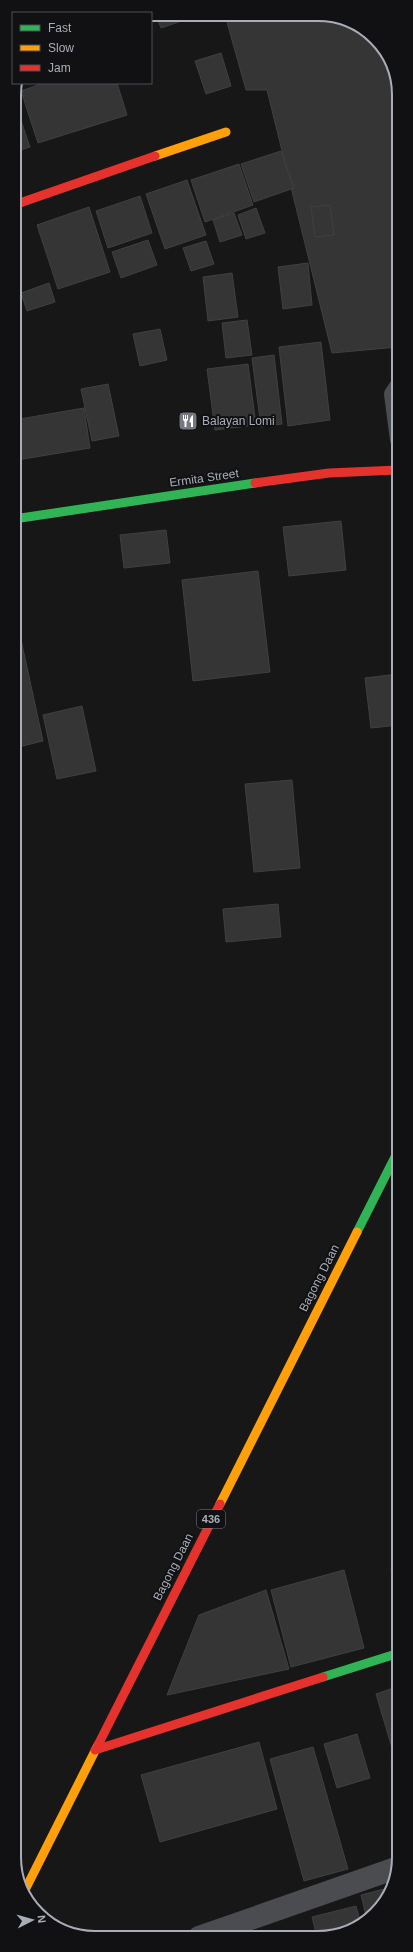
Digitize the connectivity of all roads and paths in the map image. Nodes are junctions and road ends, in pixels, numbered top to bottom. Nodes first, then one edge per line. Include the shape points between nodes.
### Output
1 (226, 132) dead end
2 (21, 202) edge
3 (392, 470) edge
4 (21, 518) edge
5 (392, 1163) edge
6 (392, 1655) edge
7 (94, 1750) junction
8 (391, 1870) edge
9 (27, 1886) edge
10 (216, 1931) edge

1 - 2 main road
3 - 4 main road, Ermita Street via 329,472
5 - 7 main road, Bagong Daan / 436
6 - 7 main road
7 - 9 main road, Bagong Daan / 436
8 - 10 street

